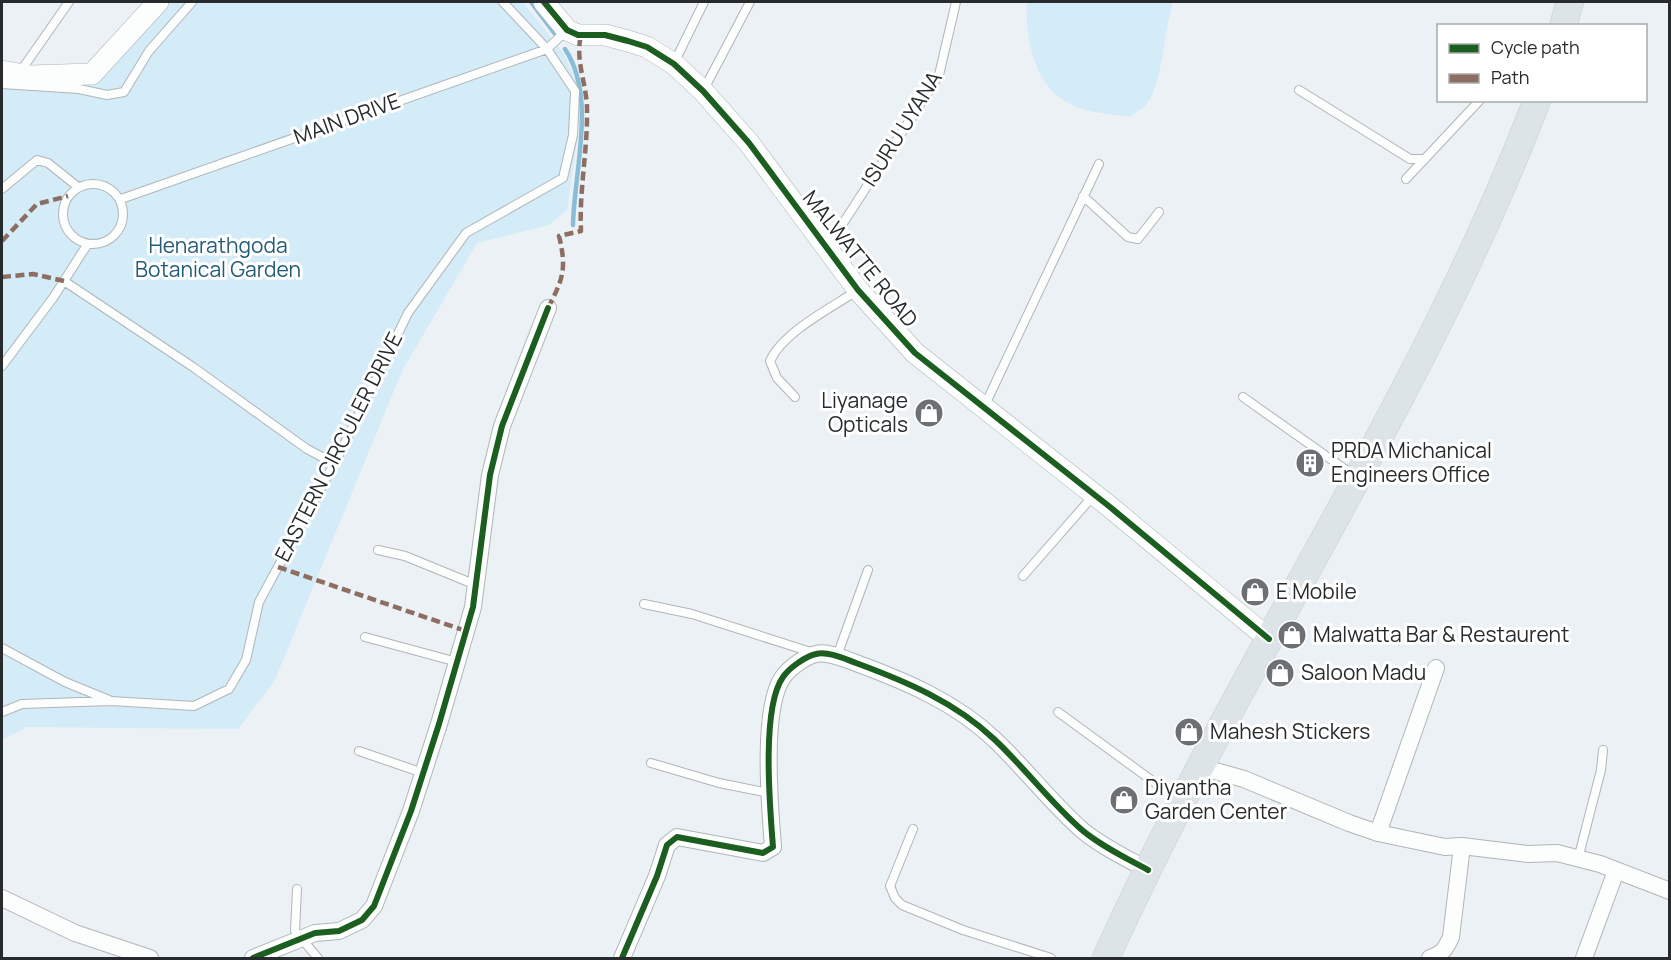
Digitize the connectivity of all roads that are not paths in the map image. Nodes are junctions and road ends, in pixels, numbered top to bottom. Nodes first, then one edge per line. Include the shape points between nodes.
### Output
1 (69, 2) edge
2 (158, 2) edge
3 (192, 2) edge
4 (503, 2) edge
5 (544, 2) edge
6 (704, 2) edge
7 (750, 2) edge
8 (956, 2) edge
9 (1570, 2) edge
10 (1564, 24) edge
11 (567, 30) junction
12 (547, 49) junction
13 (674, 64) junction
14 (7, 76) edge
15 (1299, 90) dead end
16 (703, 91) junction
17 (1478, 102) edge
18 (1536, 102) edge
19 (1425, 159) junction
20 (1099, 164) dead end
21 (1406, 179) dead end
22 (78, 187) junction
23 (2, 189) edge
24 (1083, 195) junction
25 (121, 199) junction
26 (1159, 212) dead end
27 (87, 245) junction
28 (827, 248) junction
29 (64, 281) junction
30 (858, 290) junction
31 (548, 308) dead end
32 (2, 366) edge
33 (1243, 397) dead end
34 (795, 398) dead end
35 (984, 407) junction
36 (343, 447) junction
37 (1356, 477) junction
38 (1093, 496) junction
39 (378, 550) dead end
40 (868, 570) dead end
41 (1023, 576) dead end
42 (476, 585) junction
43 (645, 604) dead end
44 (365, 638) dead end
45 (1269, 639) junction
46 (2, 648) edge
47 (817, 654) junction
48 (837, 656) junction
49 (457, 662) junction
50 (1436, 668) dead end
51 (111, 701) junction
52 (2, 712) edge
53 (1058, 712) dead end
54 (1603, 750) dead end
55 (359, 751) dead end
56 (651, 762) dead end
57 (1201, 767) junction
58 (423, 773) junction
59 (769, 793) junction
60 (1182, 803) junction
61 (913, 829) dead end
62 (1378, 833) junction
63 (1462, 846) junction
64 (1578, 859) junction
65 (1148, 870) junction
66 (1616, 871) junction
67 (297, 889) dead end
68 (1670, 891) edge
69 (2, 898) edge
70 (301, 940) junction
71 (316, 957) edge
72 (150, 958) edge
73 (253, 958) edge
74 (622, 958) edge
75 (1051, 958) edge
76 (1106, 958) edge
77 (1430, 958) edge
78 (1584, 958) edge

1 - 14 lane
2 - 14 street via 92,74
3 - 14 lane via 149,51 124,92 107,95
4 - 12 lane
5 - 11 street
6 - 13 lane
7 - 16 lane
8 - 28 lane, ISURU UYANA via 939,75
9 - 10 main road
11 - 12 lane, MAIN DRIVE
11 - 13 street, MALWATTE ROAD via 578,35 605,35 647,47
12 - 25 lane, MAIN DRIVE
12 - 36 lane, EASTERN CIRCULER DRIVE via 575,90 573,135 563,178 466,233 408,313
13 - 16 street, MALWATTE ROAD
15 - 19 lane via 1410,159
16 - 28 street, MALWATTE ROAD via 749,143
17 - 19 lane
18 - 37 main road via 1474,250
19 - 21 lane
20 - 24 lane
22 - 23 lane via 48,163 37,160
22 - 25 lane via 94,183 109,187
22 - 27 lane via 68,196 62,215 69,234
24 - 26 lane via 1128,237 1138,239
24 - 35 lane
25 - 27 lane via 124,222 110,241
27 - 29 lane
28 - 30 street, MALWATTE ROAD
29 - 32 lane
29 - 36 lane via 307,449 324,458
30 - 34 lane via 774,350 770,361 773,370
30 - 35 street, MALWATTE ROAD via 915,353
31 - 42 street via 502,426 490,475
33 - 37 lane
35 - 38 street, MALWATTE ROAD
36 - 51 lane, EASTERN CIRCULER DRIVE via 259,602 246,660 229,689 194,706
37 - 45 main road
38 - 41 lane
38 - 45 street, MALWATTE ROAD
39 - 42 lane via 405,556
40 - 48 lane
42 - 49 street
43 - 47 lane via 692,614
44 - 49 lane
45 - 57 main road
46 - 51 lane via 65,682
47 - 48 street
47 - 59 street via 783,677 774,700 767,773
48 - 65 street via 941,699 993,738 1084,832
49 - 58 street
50 - 62 street
51 - 52 lane, EASTERN CIRCULER DRIVE via 22,704
53 - 60 lane
54 - 64 lane
55 - 58 lane
56 - 59 lane via 719,783
57 - 60 main road
57 - 62 street via 1244,779
58 - 70 street via 374,906 362,920 339,931 315,933
59 - 74 street via 773,847 763,853 677,837 667,845
60 - 65 main road
61 - 75 lane via 890,886 895,898 963,930
62 - 63 street via 1445,847
63 - 64 street via 1528,854 1557,853
63 - 77 street via 1451,937 1446,948
64 - 66 street
65 - 76 main road
66 - 68 street
66 - 78 street
67 - 70 lane via 295,931
69 - 72 street via 75,933
70 - 71 lane
70 - 73 street

